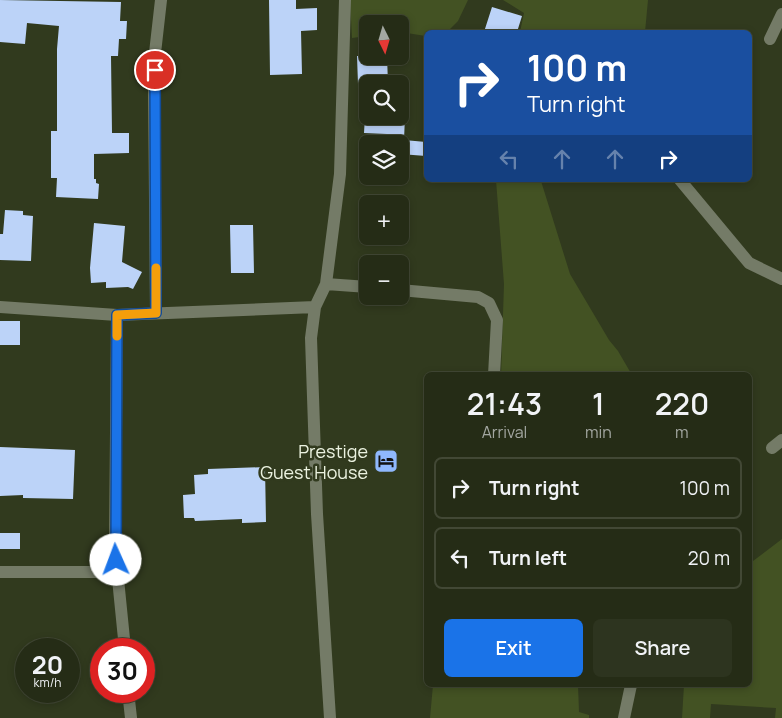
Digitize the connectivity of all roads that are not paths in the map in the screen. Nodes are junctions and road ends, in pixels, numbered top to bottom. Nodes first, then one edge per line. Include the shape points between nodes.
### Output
1 (161, 0) edge
2 (345, 0) edge
3 (782, 14) edge
4 (770, 38) dead end
5 (682, 182) edge
6 (782, 279) edge
7 (326, 284) junction
8 (359, 286) edge
9 (409, 291) edge
10 (0, 307) edge
11 (315, 307) junction
12 (156, 313) junction
13 (117, 315) junction
14 (494, 372) edge
15 (782, 440) edge
16 (772, 448) dead end
17 (0, 572) edge
18 (118, 572) junction
19 (123, 638) edge
20 (631, 687) edge
21 (129, 703) edge
22 (131, 718) edge
23 (330, 718) edge
24 (624, 718) edge

1 - 12 street via 154,87
2 - 7 street via 340,174
3 - 4 street
5 - 6 street via 750,263
7 - 8 street
7 - 11 street
9 - 14 street via 478,297 489,304 497,320
10 - 13 street
11 - 12 street
11 - 23 street via 312,338 316,504
12 - 13 street
13 - 18 street
15 - 16 street
17 - 18 street
18 - 19 street
20 - 24 street
21 - 22 street

